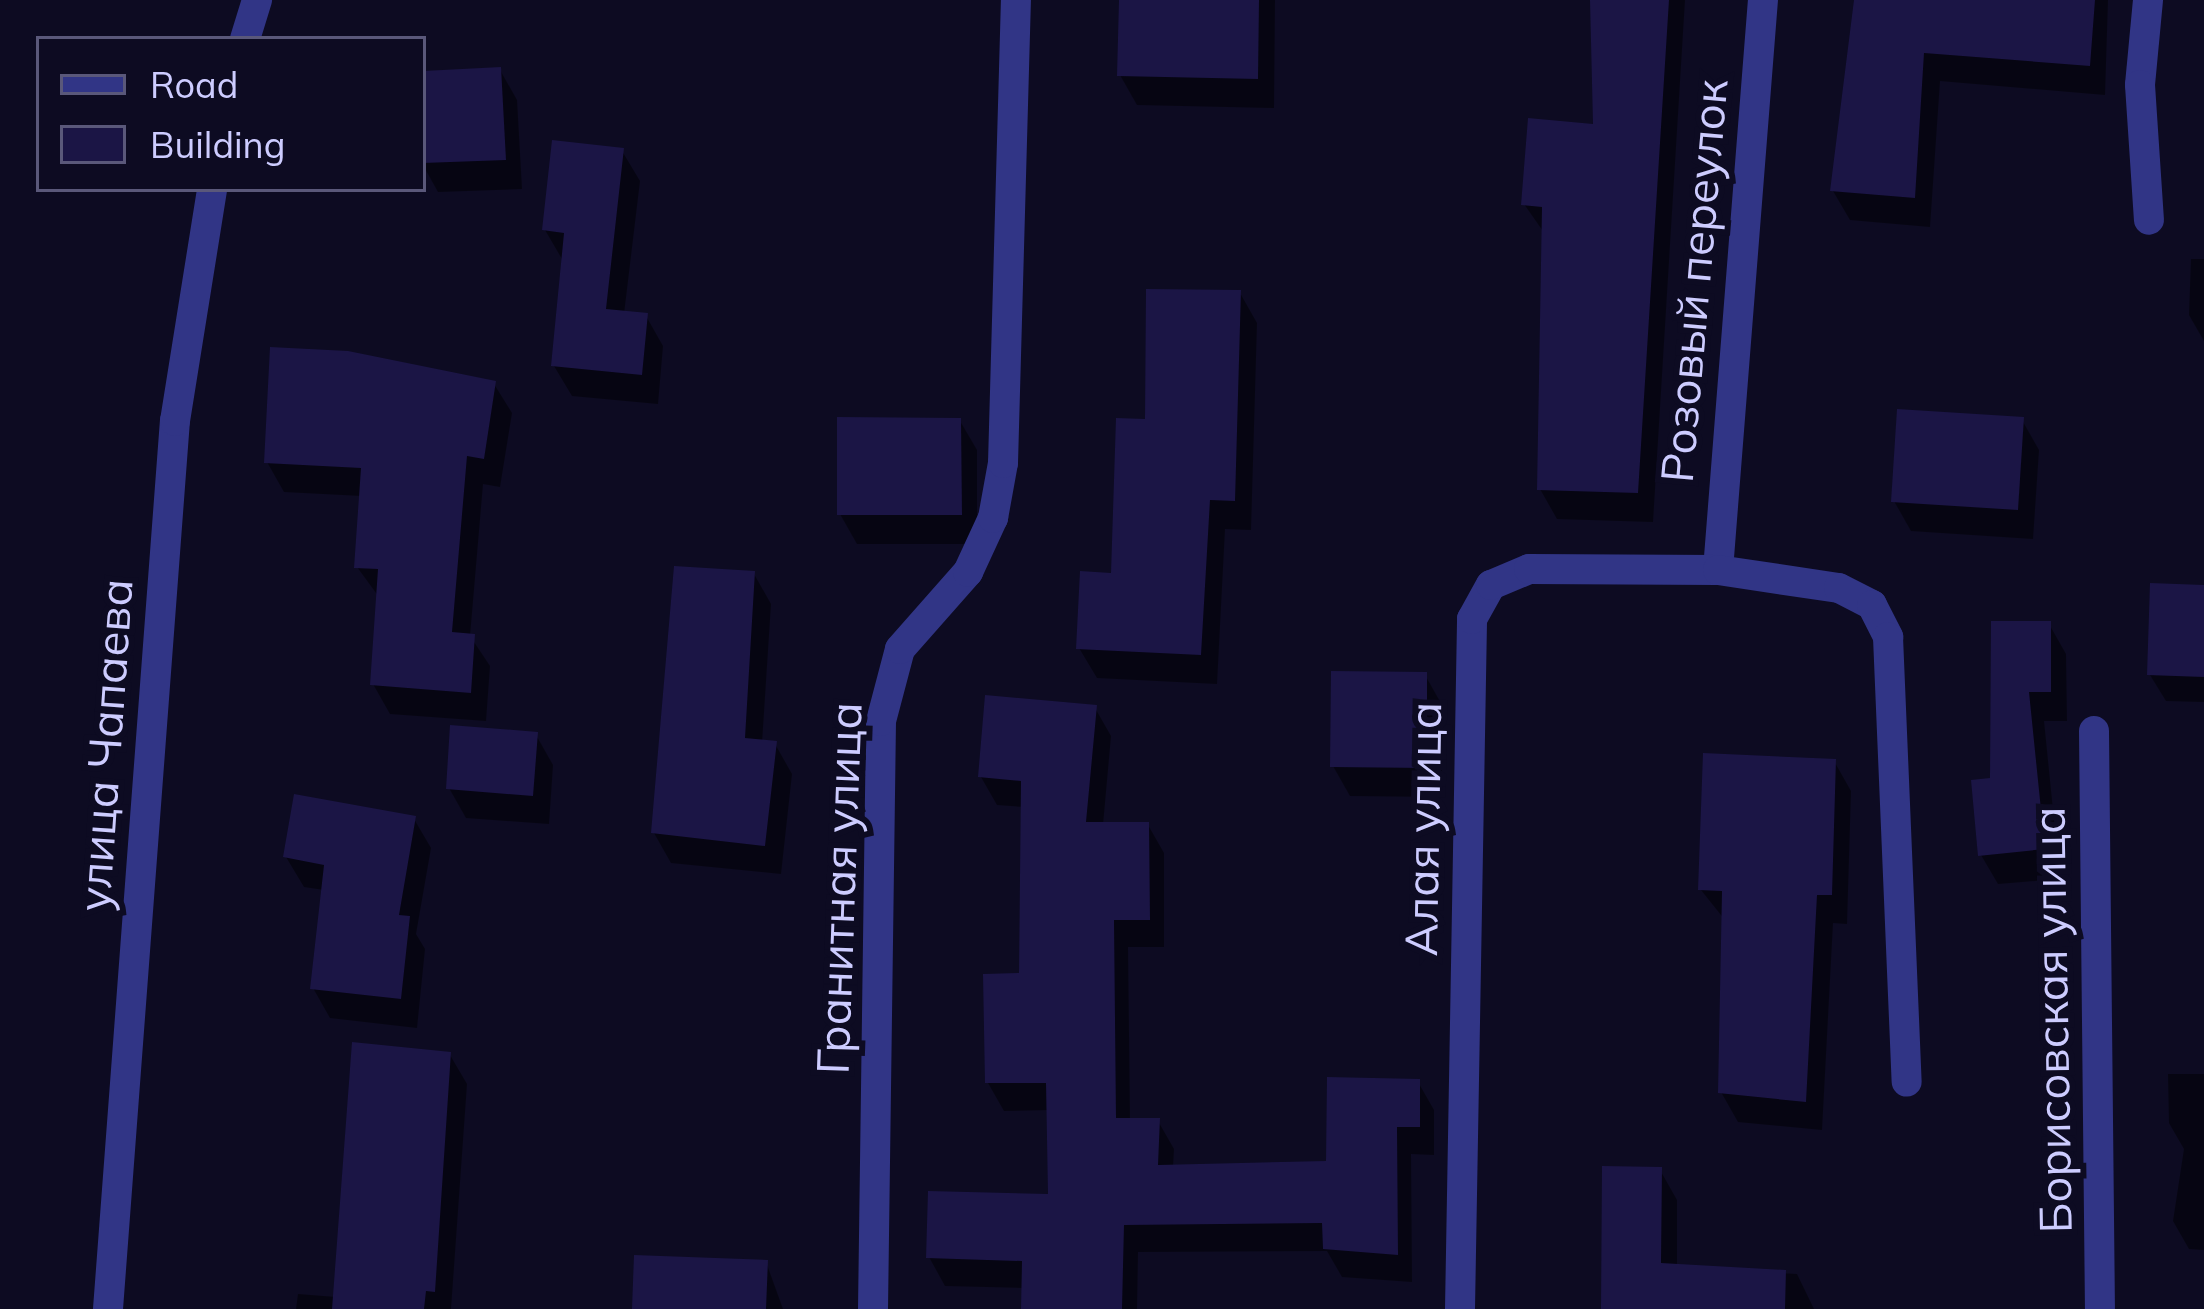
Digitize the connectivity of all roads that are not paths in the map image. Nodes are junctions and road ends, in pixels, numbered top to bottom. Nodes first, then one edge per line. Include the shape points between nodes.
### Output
1 (257, 0) edge
2 (1016, 0) edge
3 (1763, 0) edge
4 (2148, 0) edge
5 (245, 36) edge
6 (212, 192) edge
7 (2149, 220) dead end
8 (1718, 570) junction
9 (2094, 730) dead end
10 (1907, 1082) dead end
11 (108, 1309) edge
12 (873, 1309) edge
13 (1460, 1309) edge
14 (2100, 1309) edge

1 - 5 street
2 - 12 street, Гранитная улица via 1003,463 993,518 968,572 900,649 881,721
3 - 8 street, Розовый переулок
4 - 7 street via 2140,85
6 - 11 street, улица Чапаева via 175,422
8 - 10 street, Алая улица via 1839,588 1872,605 1888,637
8 - 13 street, Алая улица via 1529,568 1491,585 1472,620
9 - 14 street, Борисовская улица

